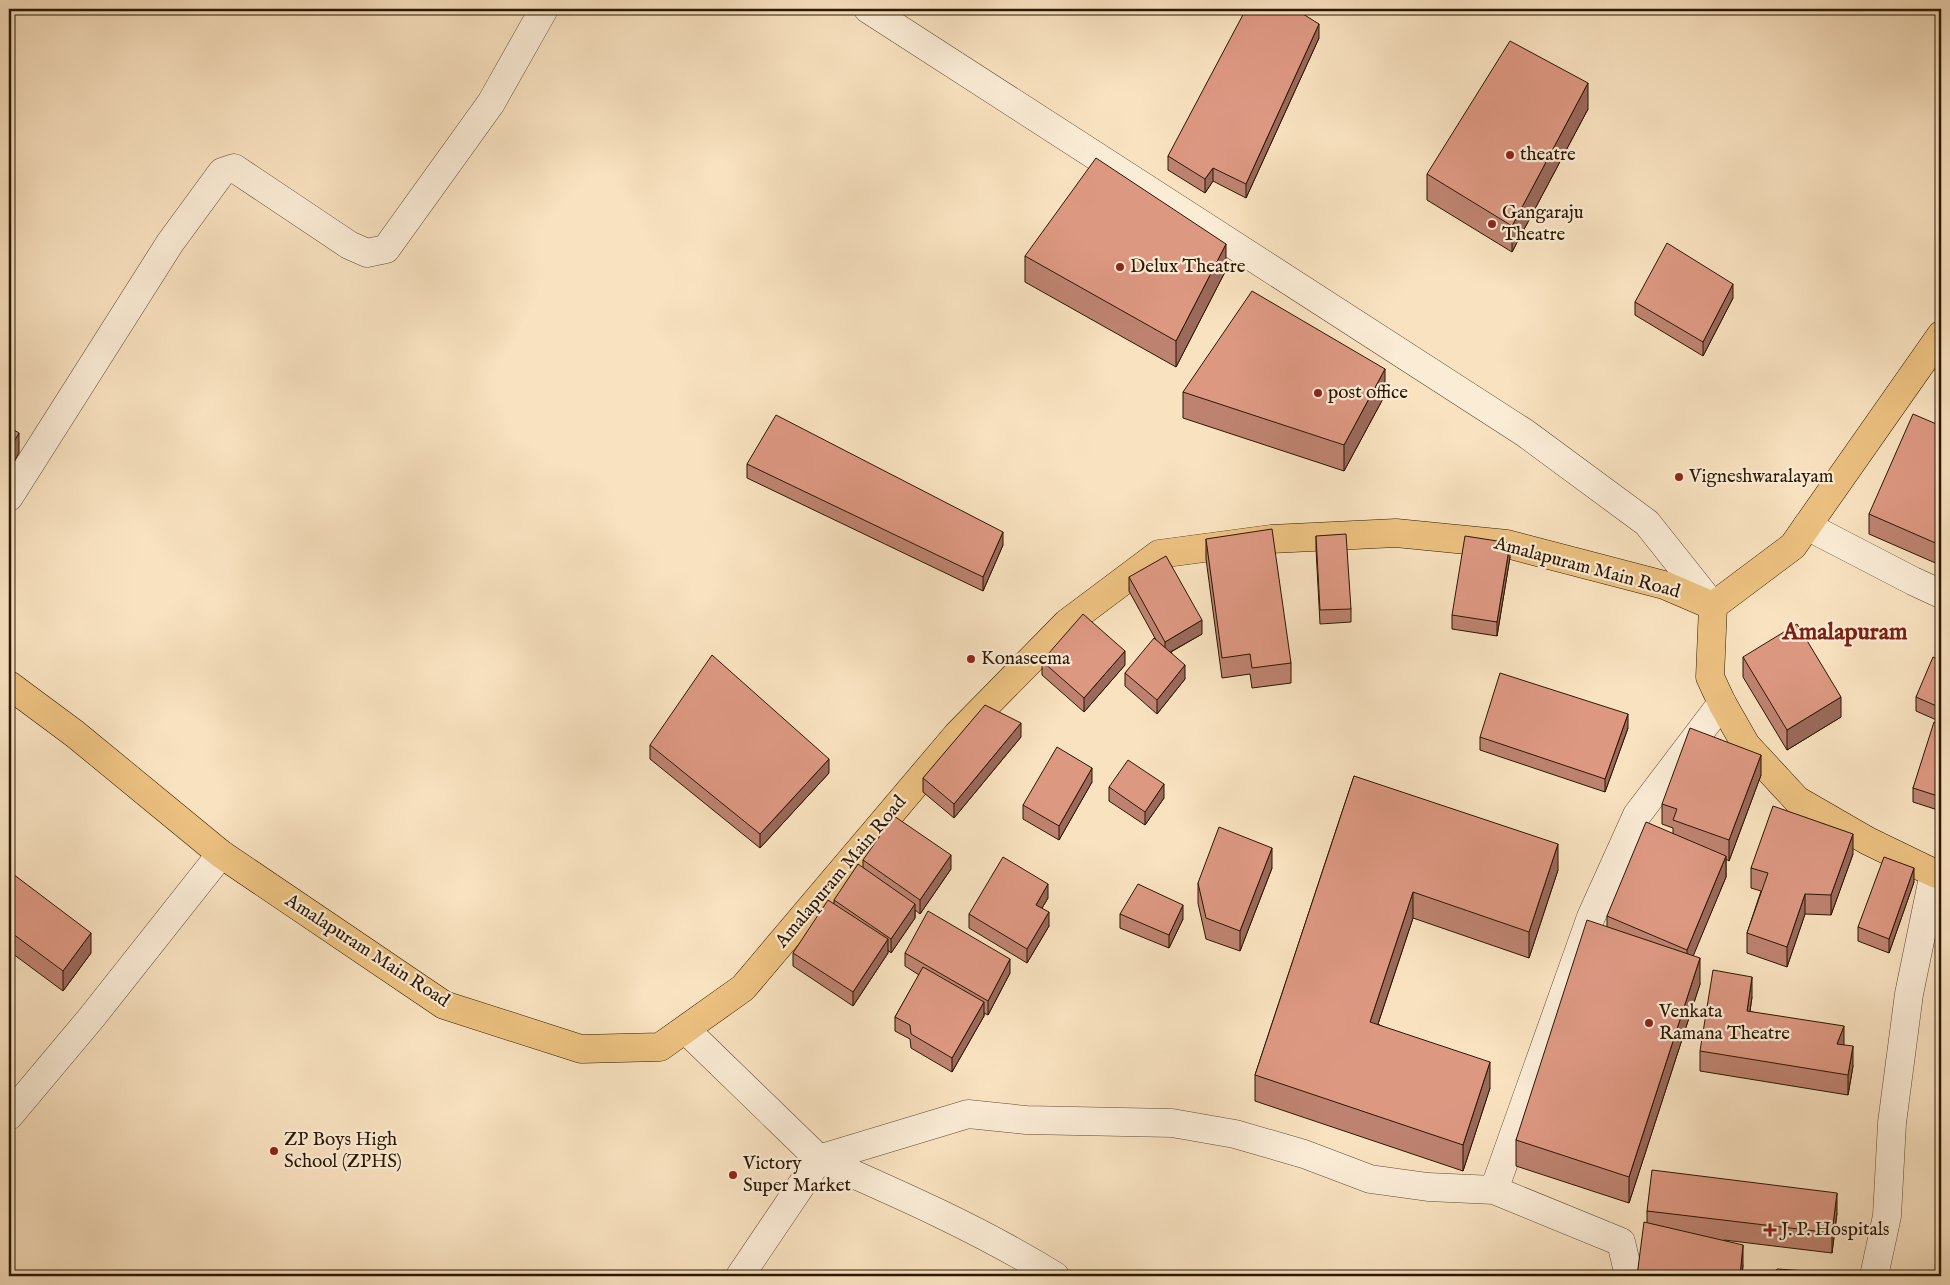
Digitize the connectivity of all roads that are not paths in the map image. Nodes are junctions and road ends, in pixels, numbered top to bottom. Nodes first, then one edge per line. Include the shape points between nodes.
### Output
1 (544, 9) edge
2 (868, 9) edge
3 (1941, 335) edge
4 (9, 497) edge
5 (1807, 526) junction
6 (1941, 594) edge
7 (1713, 606) junction
8 (9, 684) edge
9 (1722, 703) junction
10 (221, 854) junction
11 (1937, 874) edge
12 (686, 1030) junction
13 (9, 1116) edge
14 (819, 1159) junction
15 (1494, 1190) junction
16 (740, 1276) edge
17 (1055, 1276) edge
18 (1629, 1276) edge
19 (1874, 1276) edge

1 - 4 street via 492,103 386,249 367,253 350,246 234,168 222,172 170,243
2 - 7 street via 1525,433 1647,523
3 - 5 main road
5 - 6 street
5 - 7 main road via 1793,546
7 - 9 main road via 1710,676
7 - 12 main road, Amalapuram Main Road via 1664,584 1507,544 1396,533 1271,539 1159,554 1067,623 957,736 743,988
8 - 10 main road, Amalapuram Main Road
9 - 11 main road via 1746,745 1797,800 1868,841
9 - 15 street via 1637,815 1591,917
10 - 12 main road, Amalapuram Main Road via 444,1005 581,1049 660,1047
10 - 13 street
11 - 19 street via 1909,994 1892,1122 1887,1216
12 - 14 street
14 - 15 street via 968,1114 1026,1120 1172,1122 1235,1134 1304,1154 1370,1179 1428,1187
14 - 16 street
14 - 17 street via 896,1193 1026,1258
15 - 18 street via 1621,1242

